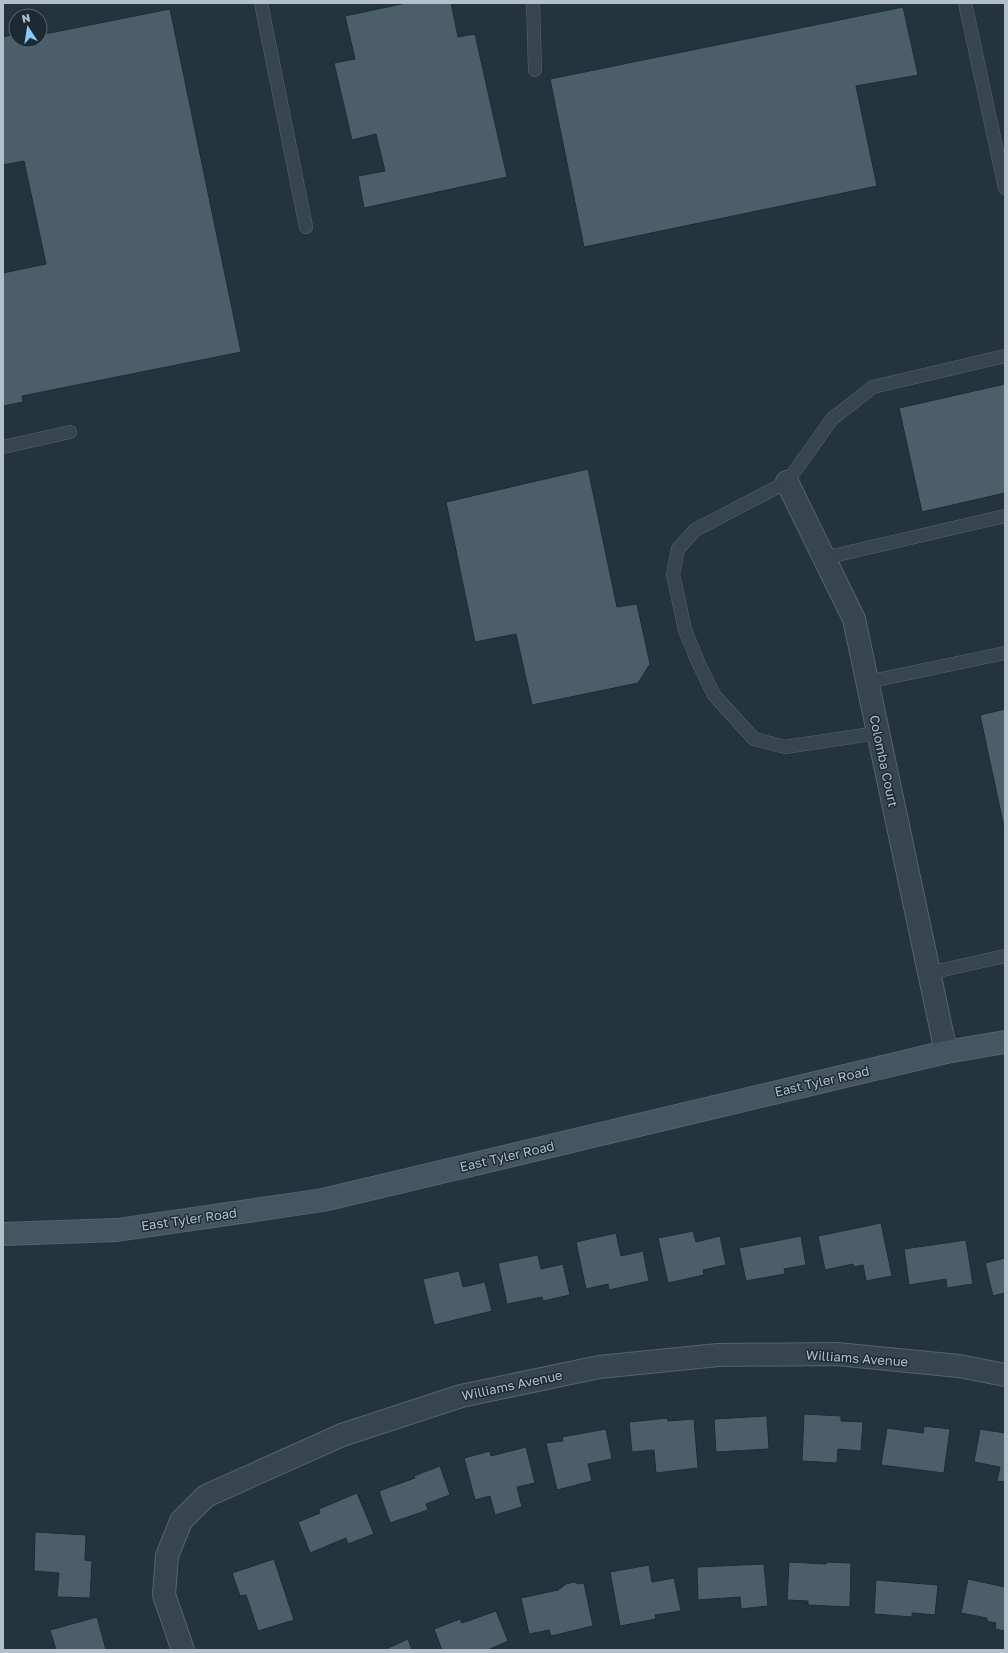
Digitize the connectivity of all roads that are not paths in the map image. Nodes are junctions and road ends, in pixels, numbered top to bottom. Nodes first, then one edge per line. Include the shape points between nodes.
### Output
1 (261, 3) edge
2 (533, 3) edge
3 (965, 3) edge
4 (535, 70) dead end
5 (1005, 188) edge
6 (306, 227) dead end
7 (1005, 356) edge
8 (70, 432) dead end
9 (3, 447) edge
10 (787, 482) junction
11 (1005, 516) edge
12 (824, 558) junction
13 (1005, 653) edge
14 (867, 682) junction
15 (878, 733) junction
16 (1005, 956) edge
17 (929, 973) junction
18 (1005, 1042) edge
19 (946, 1052) junction
20 (3, 1234) edge
21 (1005, 1375) edge
22 (183, 1650) edge

1 - 6 lane
2 - 4 lane
3 - 5 lane
7 - 10 lane via 874,387 832,419
8 - 9 lane
10 - 12 street, Colomba Court
10 - 15 lane via 696,530 678,549 672,574 686,630 714,695 754,739 786,747
11 - 12 lane
12 - 14 street, Colomba Court via 854,619
13 - 14 lane
14 - 15 street, Colomba Court
15 - 17 street, Colomba Court
16 - 17 lane
17 - 19 street, Colomba Court
18 - 19 street, East Tyler Road
19 - 20 street, East Tyler Road via 323,1200 117,1230
21 - 22 street, Williams Avenue via 959,1366 838,1354 718,1355 599,1367 461,1396 342,1435 206,1496 181,1521 167,1556 164,1595

